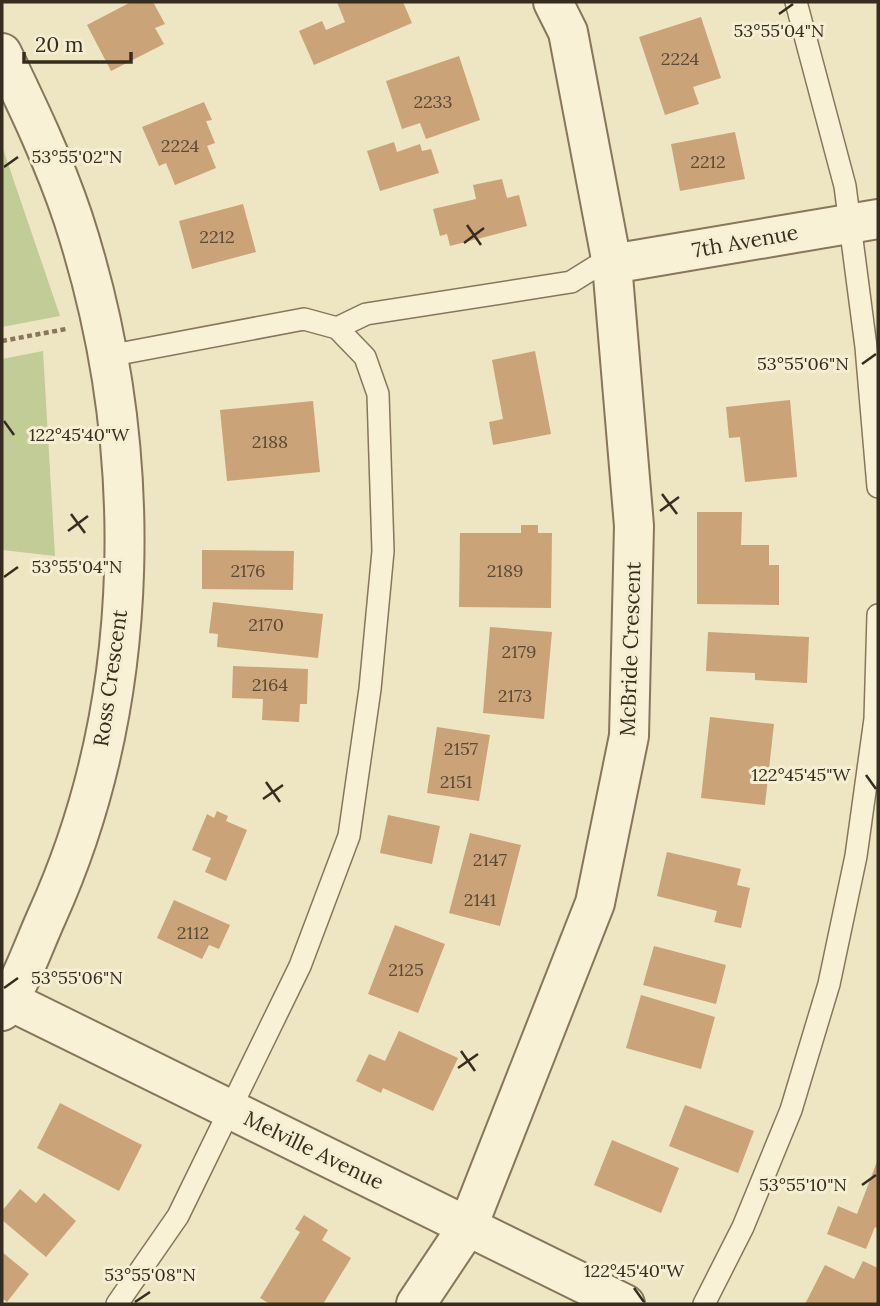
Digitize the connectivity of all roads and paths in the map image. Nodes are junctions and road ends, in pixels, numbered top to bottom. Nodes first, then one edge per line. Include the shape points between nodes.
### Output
1 (553, 2) edge
2 (796, 2) edge
3 (2, 53) edge
4 (865, 221) edge
5 (612, 264) junction
6 (74, 327) dead end
7 (337, 328) junction
8 (2, 341) edge
9 (108, 356) junction
10 (878, 487) edge
11 (878, 615) edge
12 (4, 1003) edge
13 (230, 1108) junction
14 (468, 1226) junction
15 (117, 1304) edge
16 (416, 1304) edge
17 (625, 1304) edge
18 (704, 1304) edge

1 - 5 street, McBride Crescent via 568,32
2 - 4 lane via 845,186
3 - 9 street, Ross Crescent via 73,218
4 - 5 street, 7th Avenue
4 - 10 lane
5 - 7 lane via 603,262 571,282 366,314
5 - 14 street, McBride Crescent via 634,526 629,736 595,903
6 - 8 path
7 - 9 lane via 304,318
7 - 13 lane via 365,357 378,394 383,551 370,689 349,836 300,966
9 - 12 street, Ross Crescent via 119,431 125,548 109,713 87,811 70,861
11 - 18 lane via 875,719 856,856 829,984 791,1110 743,1227
12 - 13 street, Melville Avenue
13 - 14 street, Melville Avenue
13 - 15 lane via 178,1216
14 - 16 street, McBride Crescent
14 - 17 street, Melville Avenue

